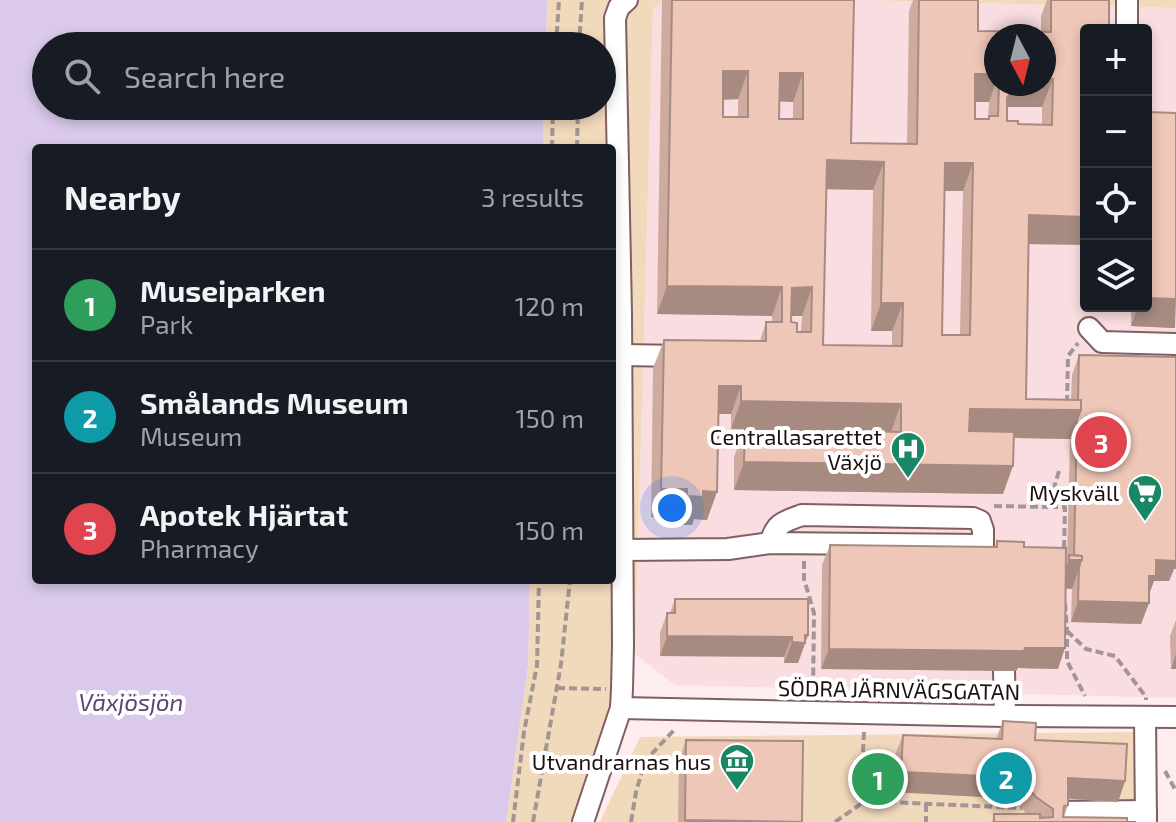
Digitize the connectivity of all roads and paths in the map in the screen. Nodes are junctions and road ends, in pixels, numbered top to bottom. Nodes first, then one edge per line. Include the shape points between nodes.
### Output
1 (559, 0) edge
2 (582, 0) edge
3 (627, 0) edge
4 (1127, 0) edge
5 (1127, 24) edge
6 (557, 32) edge
7 (580, 32) edge
8 (615, 32) edge
9 (616, 66) edge
10 (553, 120) edge
11 (578, 120) edge
12 (552, 144) edge
13 (577, 144) edge
14 (1089, 328) joint
15 (1176, 344) edge
16 (622, 355) junction
17 (699, 356) edge
18 (1066, 417) edge
19 (1059, 471) dead end
20 (770, 543) junction
21 (804, 543) junction
22 (833, 543) junction
23 (623, 550) junction
24 (1064, 554) edge
25 (832, 566) edge
26 (539, 584) edge
27 (570, 584) edge
28 (1065, 601) edge
29 (1067, 631) junction
30 (1004, 671) edge
31 (557, 688) junction
32 (813, 693) dead end
33 (1085, 696) dead end
34 (622, 699) junction
35 (1005, 716) junction
36 (1162, 717) edge
37 (677, 726) dead end
38 (864, 732) dead end
39 (1176, 736) edge
40 (865, 801) junction
41 (926, 804) junction
42 (1022, 808) dead end
43 (1060, 812) edge
44 (1146, 816) edge
45 (513, 822) edge
46 (533, 822) edge
47 (583, 822) edge
48 (631, 822) edge
49 (835, 822) edge
50 (926, 822) edge

1 - 6 path
2 - 7 path
3 - 8 street via 619,7
4 - 5 street
9 - 16 street
10 - 12 path
11 - 13 path
14 - 15 street via 1102,342
14 - 18 path via 1068,356
16 - 17 street
16 - 23 street
19 - 24 path via 1051,507 1065,507
20 - 21 street
20 - 22 street via 774,530 802,515 973,518 983,530 983,545
20 - 23 street
21 - 22 street
21 - 32 path via 804,579 814,613
22 - 25 street
23 - 34 street
26 - 45 path via 537,665
27 - 31 path
28 - 29 path
29 - 33 path via 1067,661
29 - 36 path via 1086,649 1115,656
30 - 35 street
31 - 34 path
31 - 46 path
34 - 35 street, SÖDRA JÄRNVÄGSGATAN
34 - 47 street
35 - 36 street, SÖDRA JÄRNVÄGSGATAN
36 - 39 street
36 - 44 street
37 - 48 path via 645,761
38 - 40 path
40 - 41 path
40 - 49 path
41 - 42 path
41 - 50 path
43 - 44 street

